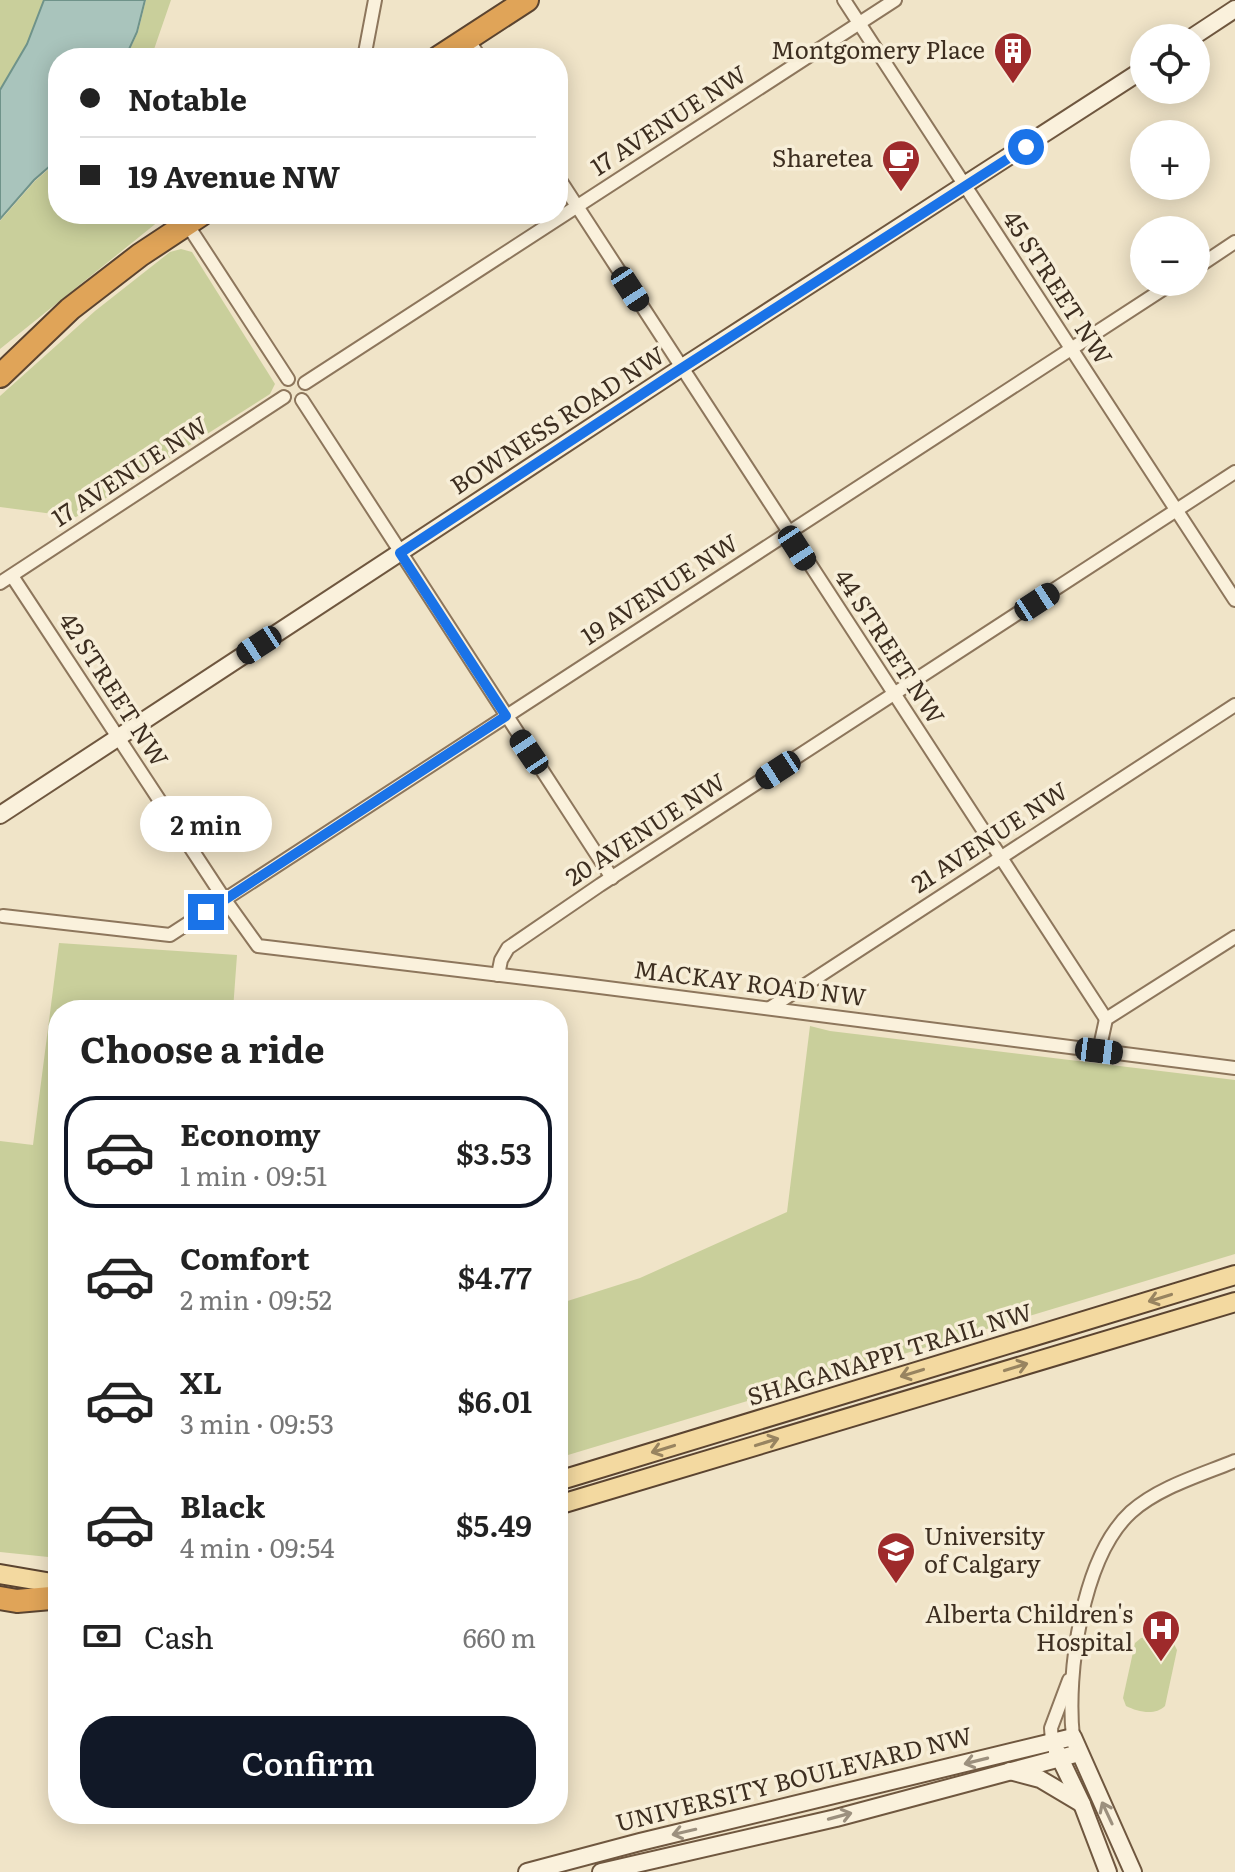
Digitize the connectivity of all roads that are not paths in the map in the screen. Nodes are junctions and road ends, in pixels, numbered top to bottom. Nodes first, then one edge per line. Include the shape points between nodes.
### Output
1 (375, 0) edge
2 (527, 0) edge
3 (844, 0) edge
4 (895, 0) edge
5 (1235, 9) edge
6 (860, 24) junction
7 (1210, 25) edge
8 (366, 48) edge
9 (474, 48) edge
10 (1130, 78) edge
11 (965, 187) junction
12 (568, 192) edge
13 (578, 207) junction
14 (568, 213) edge
15 (186, 224) edge
16 (197, 224) edge
17 (552, 224) edge
18 (1235, 242) edge
19 (1210, 259) edge
20 (1152, 296) edge
21 (1071, 349) junction
22 (681, 368) junction
23 (0, 376) edge
24 (288, 379) junction
25 (305, 383) junction
26 (284, 397) junction
27 (302, 400) junction
28 (1235, 472) edge
29 (1177, 510) junction
30 (788, 533) junction
31 (400, 553) junction
32 (12, 576) junction
33 (0, 583) edge
34 (1235, 600) edge
35 (894, 695) junction
36 (1235, 705) edge
37 (506, 716) junction
38 (117, 737) junction
39 (0, 815) edge
40 (1000, 857) junction
41 (612, 878) junction
42 (225, 900) junction
43 (3, 916) dead end
44 (1235, 937) edge
45 (258, 946) joint
46 (498, 975) junction
47 (770, 1008) junction
48 (1106, 1019) junction
49 (1099, 1051) junction
50 (1235, 1068) edge
51 (1235, 1275) edge
52 (1235, 1302) edge
53 (1235, 1461) edge
54 (568, 1478) edge
55 (568, 1502) edge
56 (0, 1574) edge
57 (0, 1589) edge
58 (48, 1590) edge
59 (48, 1592) edge
60 (48, 1595) edge
61 (0, 1598) edge
62 (1074, 1666) junction
63 (1052, 1742) junction
64 (1076, 1745) junction
65 (1062, 1759) junction
66 (1009, 1770) junction
67 (1082, 1804) junction
68 (527, 1872) edge
69 (601, 1872) edge
70 (1108, 1872) edge
71 (1133, 1872) edge

1 - 8 street
2 - 9 highway
3 - 6 street, 45 STREET NW
4 - 6 street, 17 AVENUE NW
5 - 7 street
6 - 11 street, 45 STREET NW
6 - 13 street, 17 AVENUE NW
10 - 11 street, BOWNESS ROAD NW
11 - 21 street, 45 STREET NW
11 - 22 street, BOWNESS ROAD NW
12 - 13 street, 44 STREET NW
13 - 14 street, 17 AVENUE NW
13 - 22 street, 44 STREET NW
15 - 23 highway via 70,309
16 - 24 street
17 - 25 street, 17 AVENUE NW
18 - 19 street
20 - 21 street, 19 AVENUE NW
21 - 29 street, 45 STREET NW
21 - 30 street, 19 AVENUE NW
22 - 30 street, 44 STREET NW
22 - 31 street, BOWNESS ROAD NW
24 - 25 street
24 - 26 street
25 - 27 street
26 - 27 street via 294,403
26 - 32 street, 17 AVENUE NW
27 - 31 street
28 - 29 street, 20 AVENUE NW
29 - 34 street, 45 STREET NW
29 - 35 street, 20 AVENUE NW
30 - 35 street, 44 STREET NW
30 - 37 street, 19 AVENUE NW
31 - 37 street
31 - 38 street, BOWNESS ROAD NW
32 - 33 street, 17 AVENUE NW
32 - 38 street, 42 STREET NW
35 - 40 street, 44 STREET NW
35 - 41 street, 20 AVENUE NW
36 - 40 street, 21 AVENUE NW
37 - 41 street
37 - 42 street, 19 AVENUE NW
38 - 39 street, BOWNESS ROAD NW
38 - 42 street, 42 STREET NW
40 - 47 street, 21 AVENUE NW
40 - 48 street, 44 STREET NW
41 - 46 street, 20 AVENUE NW via 508,948
42 - 43 street, 19 AVENUE NW via 170,935
42 - 45 street, 42 STREET NW
44 - 48 street
45 - 46 street, MACKAY ROAD NW
46 - 47 street, MACKAY ROAD NW
47 - 49 street, MACKAY ROAD NW
48 - 49 street
49 - 50 street, MACKAY ROAD NW
51 -> 54 main road, SHAGANAPPI TRAIL NW
55 -> 52 main road, SHAGANAPPI TRAIL NW
53 - 62 street via 1162,1491 1131,1512 1109,1538 1092,1573
56 - 58 main road
57 - 59 main road
60 - 61 highway via 17,1601
62 - 63 street via 1051,1728
62 - 64 street
63 - 64 street, UNIVERSITY BOULEVARD NW
63 - 65 street
63 -> 68 street, UNIVERSITY BOULEVARD NW
64 - 65 street, UNIVERSITY BOULEVARD NW
71 -> 64 street
65 - 66 street, UNIVERSITY BOULEVARD NW
65 - 67 street
66 - 67 street via 1040,1779
69 -> 66 street, UNIVERSITY BOULEVARD NW via 836,1818
67 - 70 street

